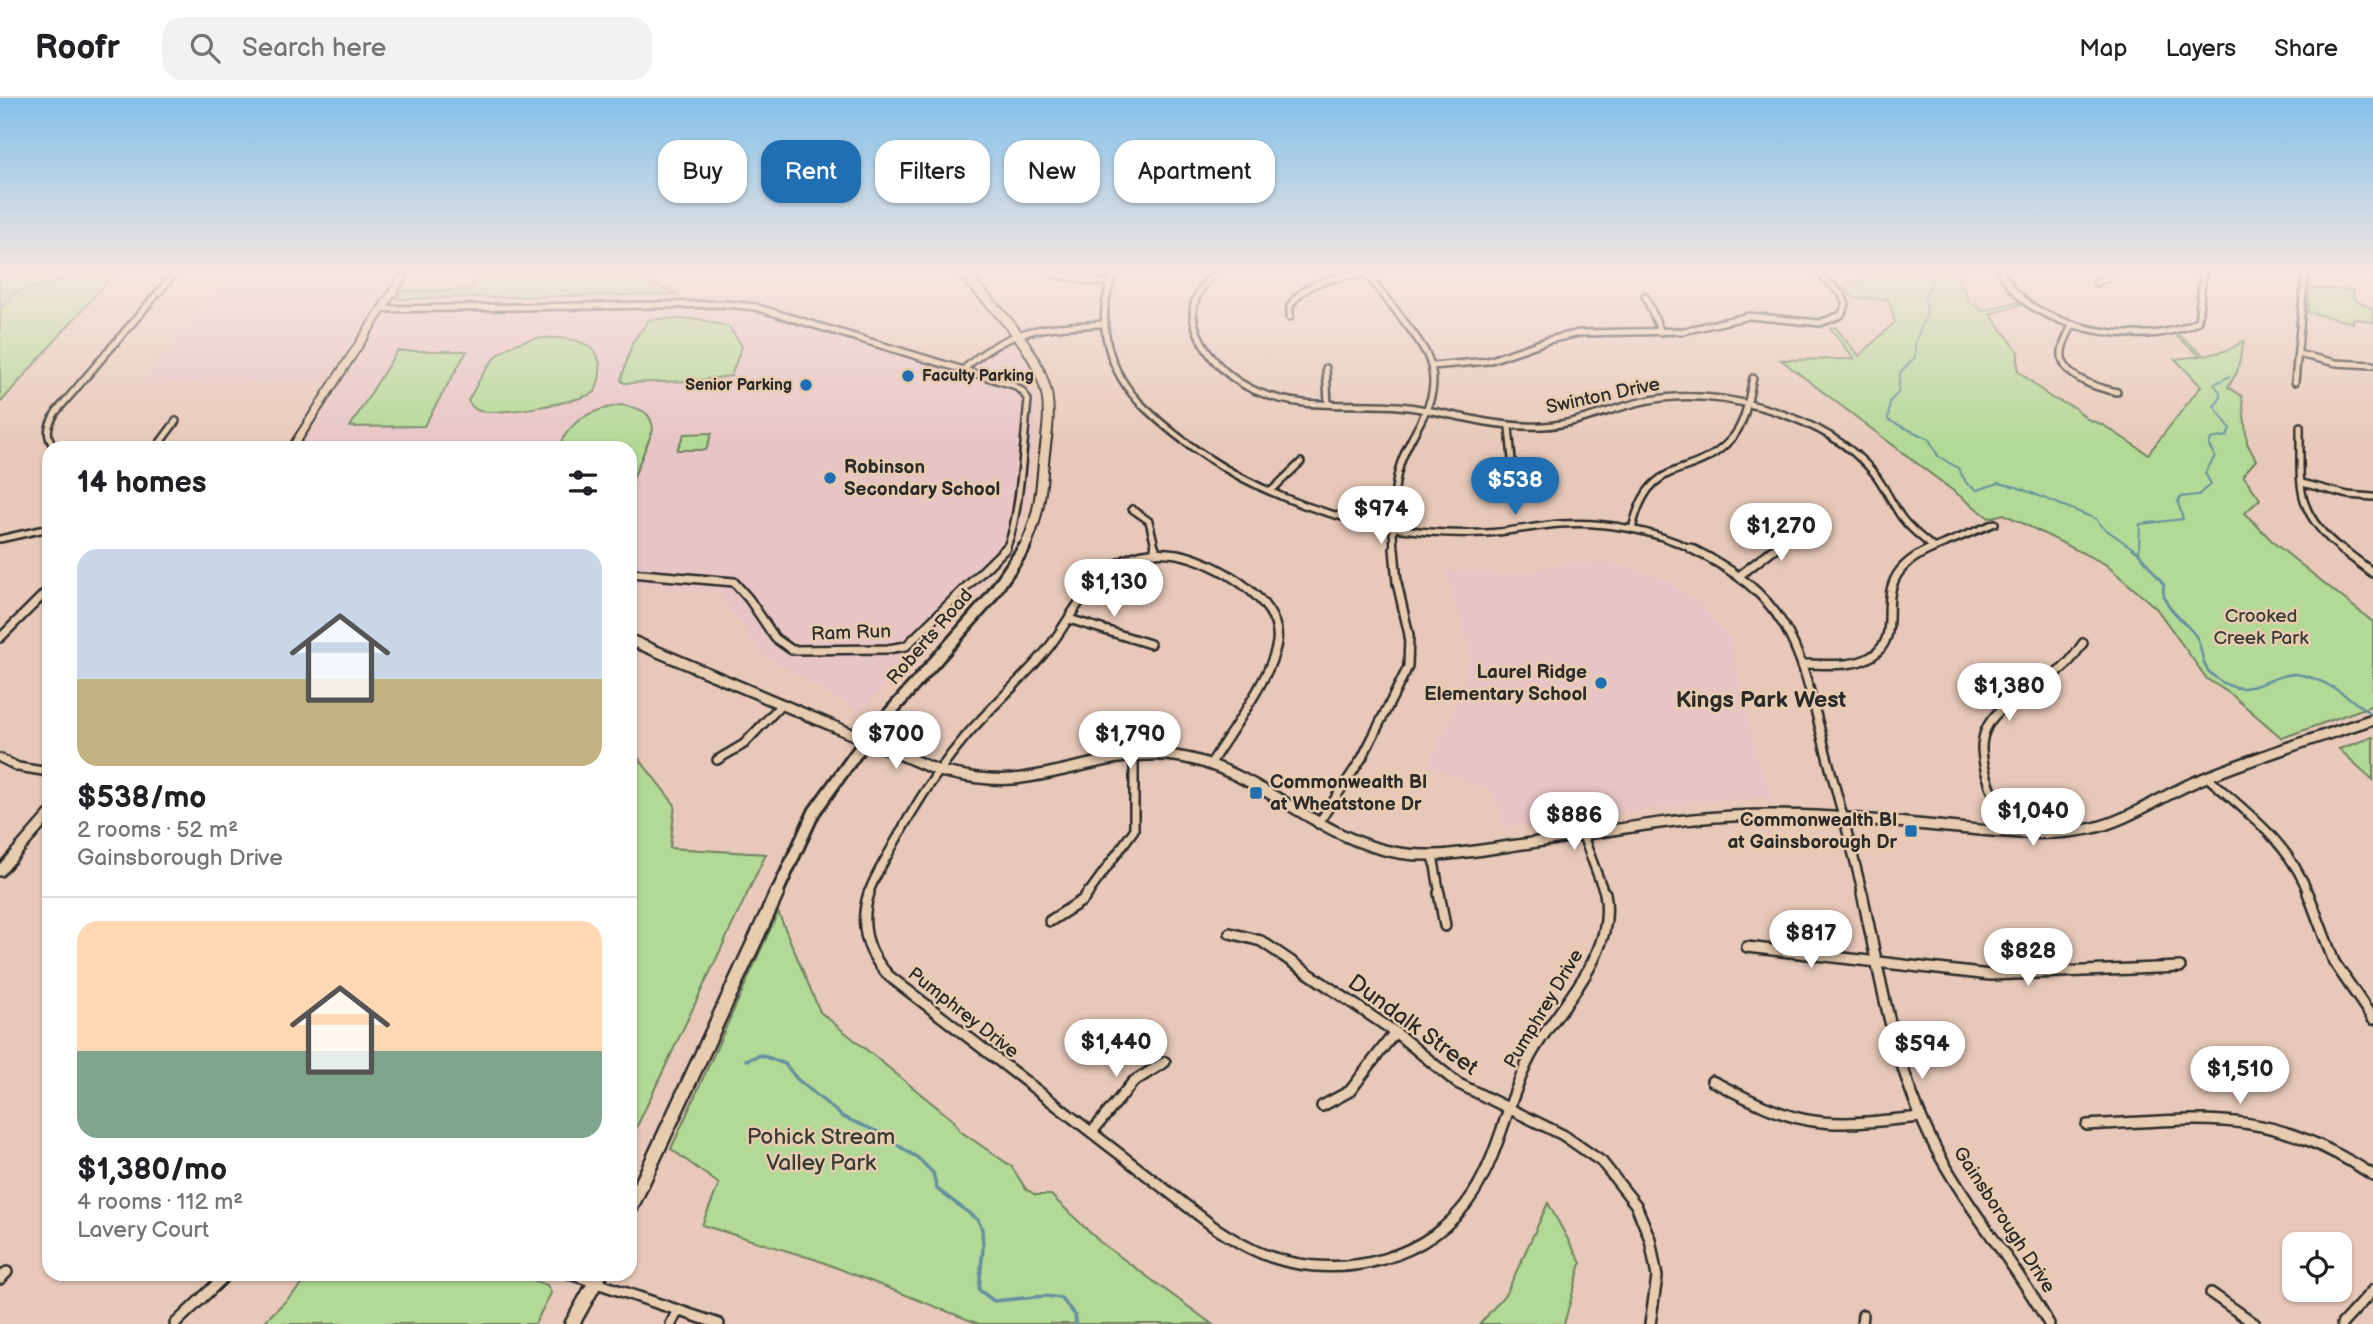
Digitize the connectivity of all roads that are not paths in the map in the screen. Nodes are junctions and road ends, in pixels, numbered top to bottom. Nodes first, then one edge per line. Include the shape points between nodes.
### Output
1 (126, 330) edge
2 (368, 330) edge
3 (835, 330) edge
4 (1013, 330) edge
5 (1033, 330) edge
6 (1105, 330) edge
7 (1195, 330) edge
8 (1408, 330) edge
9 (1608, 330) edge
10 (1615, 330) edge
11 (1681, 330) edge
12 (2070, 330) edge
13 (2112, 330) edge
14 (2179, 330) edge
15 (2300, 330) edge
16 (1661, 332) joint
17 (1016, 334) junction
18 (2298, 354) junction
19 (2373, 365) edge
20 (1433, 366) junction
21 (1326, 368) dead end
22 (963, 370) junction
23 (1752, 378) dead end
24 (2295, 382) dead end
25 (2117, 392) dead end
26 (1328, 402) junction
27 (1747, 404) junction
28 (1429, 411) junction
29 (176, 421) dead end
30 (2300, 426) dead end
31 (1509, 427) junction
32 (50, 441) edge
33 (161, 441) edge
34 (297, 441) edge
35 (1512, 460) dead end
36 (1301, 462) dead end
37 (2302, 483) junction
38 (1271, 491) junction
39 (2373, 497) edge
40 (1132, 509) dead end
41 (1791, 521) dead end
42 (1995, 523) dead end
43 (1395, 528) junction
44 (1632, 529) junction
45 (42, 530) edge
46 (0, 539) edge
47 (1933, 547) junction
48 (1156, 553) junction
49 (2373, 573) edge
50 (637, 574) edge
51 (1739, 576) junction
52 (42, 596) edge
53 (1069, 619) junction
54 (0, 638) edge
55 (637, 643) edge
56 (2083, 643) dead end
57 (1150, 644) dead end
58 (1803, 664) junction
59 (781, 705) junction
60 (2373, 719) edge
61 (865, 741) junction
62 (1134, 755) junction
63 (0, 758) edge
64 (717, 760) dead end
65 (1210, 763) junction
66 (42, 771) edge
67 (939, 771) junction
68 (2207, 777) junction
69 (1844, 818) junction
70 (42, 823) edge
71 (1318, 824) junction
72 (2008, 832) junction
73 (1583, 836) junction
74 (1433, 855) junction
75 (0, 871) edge
76 (1050, 921) dead end
77 (1445, 926) dead end
78 (1230, 933) dead end
79 (1747, 947) dead end
80 (1878, 964) junction
81 (2180, 967) dead end
82 (2373, 1019) edge
83 (1395, 1032) junction
84 (1165, 1062) dead end
85 (1712, 1081) dead end
86 (1322, 1106) dead end
87 (1507, 1109) junction
88 (1920, 1117) junction
89 (2087, 1125) dead end
90 (1092, 1132) junction
91 (2373, 1174) edge
92 (637, 1194) edge
93 (220, 1281) edge
94 (596, 1281) edge
95 (606, 1281) edge
96 (2373, 1290) edge
97 (2211, 1293) dead end
98 (678, 1310) junction
99 (175, 1324) edge
100 (572, 1324) edge
101 (671, 1324) edge
102 (719, 1324) edge
103 (1650, 1324) edge
104 (2049, 1324) edge
105 (2255, 1324) edge
106 (2342, 1324) edge

1 - 32 street via 56,412 47,427
2 - 34 street
3 - 22 street, Ram Run
4 - 17 main road, Roberts Road
5 - 17 street
6 - 38 street, Gainsborough Drive via 1115,370 1149,412 1203,455
7 - 26 street, Swinton Drive via 1214,360 1241,384 1266,396
8 - 20 street
9 - 20 street via 1549,340 1488,361
10 - 16 street
11 - 16 street
12 - 25 street via 2063,348 2065,363 2090,384
13 - 14 street
15 - 18 street
17 - 22 street via 981,351
17 - 61 main road, Roberts Road via 1036,365 1047,397 1041,490 1031,535 988,601
18 - 19 street
18 - 24 street
20 - 28 street via 1435,393
21 - 26 street
22 - 50 street, Ram Run via 1019,388 1028,398 1012,537 1005,551 906,646 792,650 780,645 734,582
23 - 27 street
26 - 28 street, Swinton Drive
27 - 31 street, Swinton Drive via 1704,397 1666,398 1564,423
27 - 44 street via 1741,426 1726,446 1647,488 1637,504
27 - 47 street, Swinton Drive via 1800,421 1847,448 1873,473 1908,525
28 - 31 street, Swinton Drive
28 - 43 street via 1399,466
29 - 33 street
30 - 37 street
31 - 35 street
36 - 38 street
37 - 39 street
37 - 49 street via 2304,503 2314,523
38 - 43 street, Gainsborough Drive via 1343,519
40 - 48 street via 1147,516
41 - 51 street via 1773,551
42 - 47 street
43 - 44 street, Gainsborough Drive via 1482,533 1578,524
43 - 71 street via 1409,663 1352,778
44 - 51 street, Gainsborough Drive via 1690,548
45 - 46 street
47 - 58 street via 1906,561 1896,573 1891,586 1890,627 1880,650 1848,664
48 - 53 street, Pumphrey Drive via 1127,559 1107,570
48 - 65 street, Pumphrey Drive via 1191,556 1213,564 1265,603 1276,622 1278,641 1270,662
51 - 58 street, Gainsborough Drive via 1780,617
52 - 54 street
53 - 57 street
53 - 67 street, Pumphrey Drive
55 - 59 street
56 - 72 street via 2062,669 1999,712 1985,730 1983,758
58 - 69 street, Gainsborough Drive
59 - 61 street
59 - 64 street via 744,744
60 - 68 street
61 - 67 street
61 - 92 main road, Roberts Road via 800,836
62 - 65 street
62 - 67 street via 1011,779
62 - 76 street via 1134,830 1083,900
63 - 66 street
65 - 71 street
67 - 90 street, Pumphrey Drive via 870,889 863,930 866,944 889,976
68 - 72 street via 2106,825 2065,832
68 - 82 street via 2292,860 2331,957
69 - 72 street
69 - 73 street via 1741,816
69 - 80 street, Gainsborough Drive
70 - 75 street
71 - 74 street via 1375,848
73 - 74 street
73 - 87 street, Pumphrey Drive via 1604,893 1607,915 1600,947 1530,1056
74 - 77 street
78 - 83 street, Dundalk Street via 1261,941
79 - 80 street
80 - 81 street via 1990,975
80 - 88 street, Gainsborough Drive via 1896,1046
83 - 86 street via 1350,1090
83 - 87 street, Dundalk Street via 1457,1083
84 - 90 street via 1137,1078
85 - 88 street via 1810,1121
87 - 90 street, Pumphrey Drive via 1475,1192 1445,1227 1402,1254 1351,1266 1296,1264 1248,1247
87 - 103 street, Dundalk Street via 1588,1150 1626,1189 1644,1222 1655,1259 1657,1290
88 - 104 street, Gainsborough Drive via 1966,1200
89 - 91 street via 2245,1121 2316,1143
93 - 99 street
94 - 100 main road
95 - 98 street
96 - 106 street
97 - 105 street
98 - 101 street
98 - 102 street

